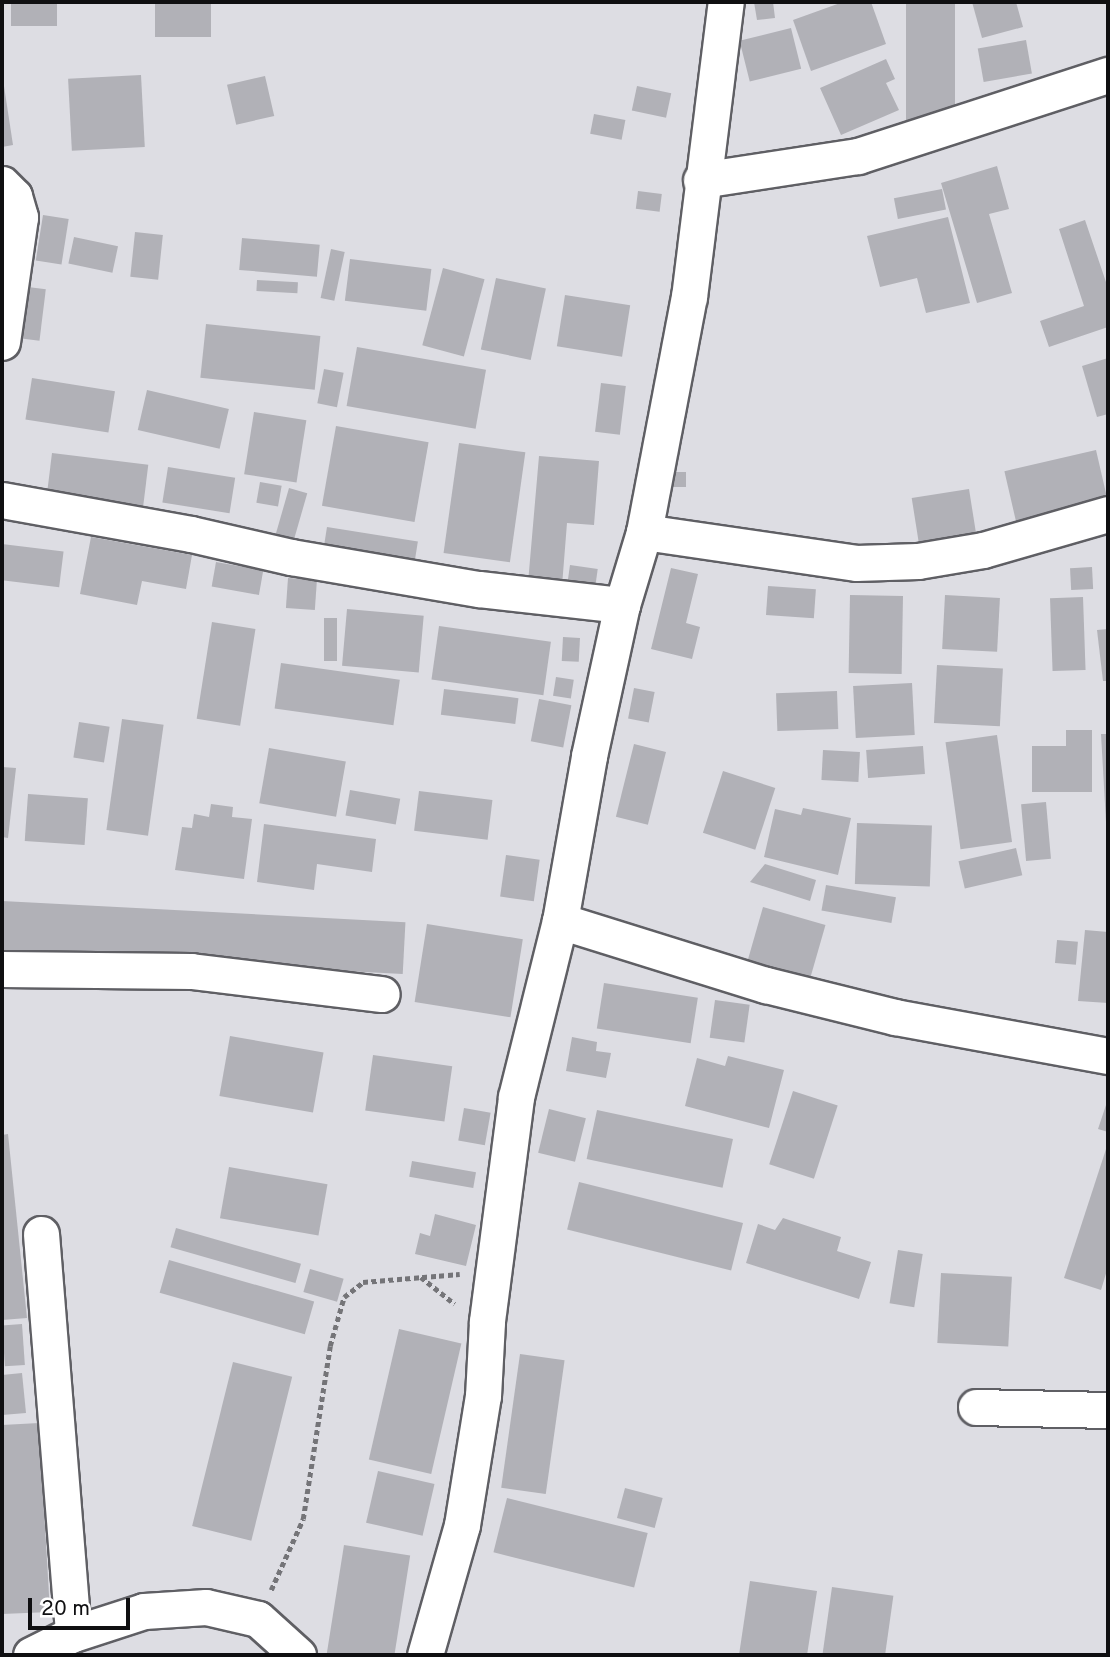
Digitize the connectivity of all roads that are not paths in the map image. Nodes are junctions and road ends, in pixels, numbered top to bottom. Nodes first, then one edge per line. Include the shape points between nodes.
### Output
1 (726, 2) edge
2 (1108, 75) edge
3 (701, 180) junction
4 (2, 184) edge
5 (2, 342) edge
6 (2, 500) edge
7 (1108, 514) edge
8 (644, 533) junction
9 (622, 605) junction
10 (560, 921) junction
11 (2, 969) edge
12 (382, 994) dead end
13 (1108, 1056) edge
14 (41, 1234) dead end
15 (976, 1407) dead end
16 (1108, 1410) edge
17 (73, 1634) junction
18 (32, 1655) edge
19 (298, 1655) edge
20 (425, 1655) edge

1 - 3 street
2 - 3 street via 858,156
3 - 8 street via 689,297
4 - 5 street via 14,197 20,217
6 - 9 street via 479,589
7 - 8 street via 983,550 918,561 856,562
8 - 9 street
9 - 10 street
10 - 13 street via 766,985 895,1017
10 - 20 street via 516,1097 492,1271 483,1396 462,1525
11 - 12 street via 191,971
14 - 17 street
15 - 16 street
17 - 18 street
17 - 19 street via 144,1611 206,1607 258,1619

